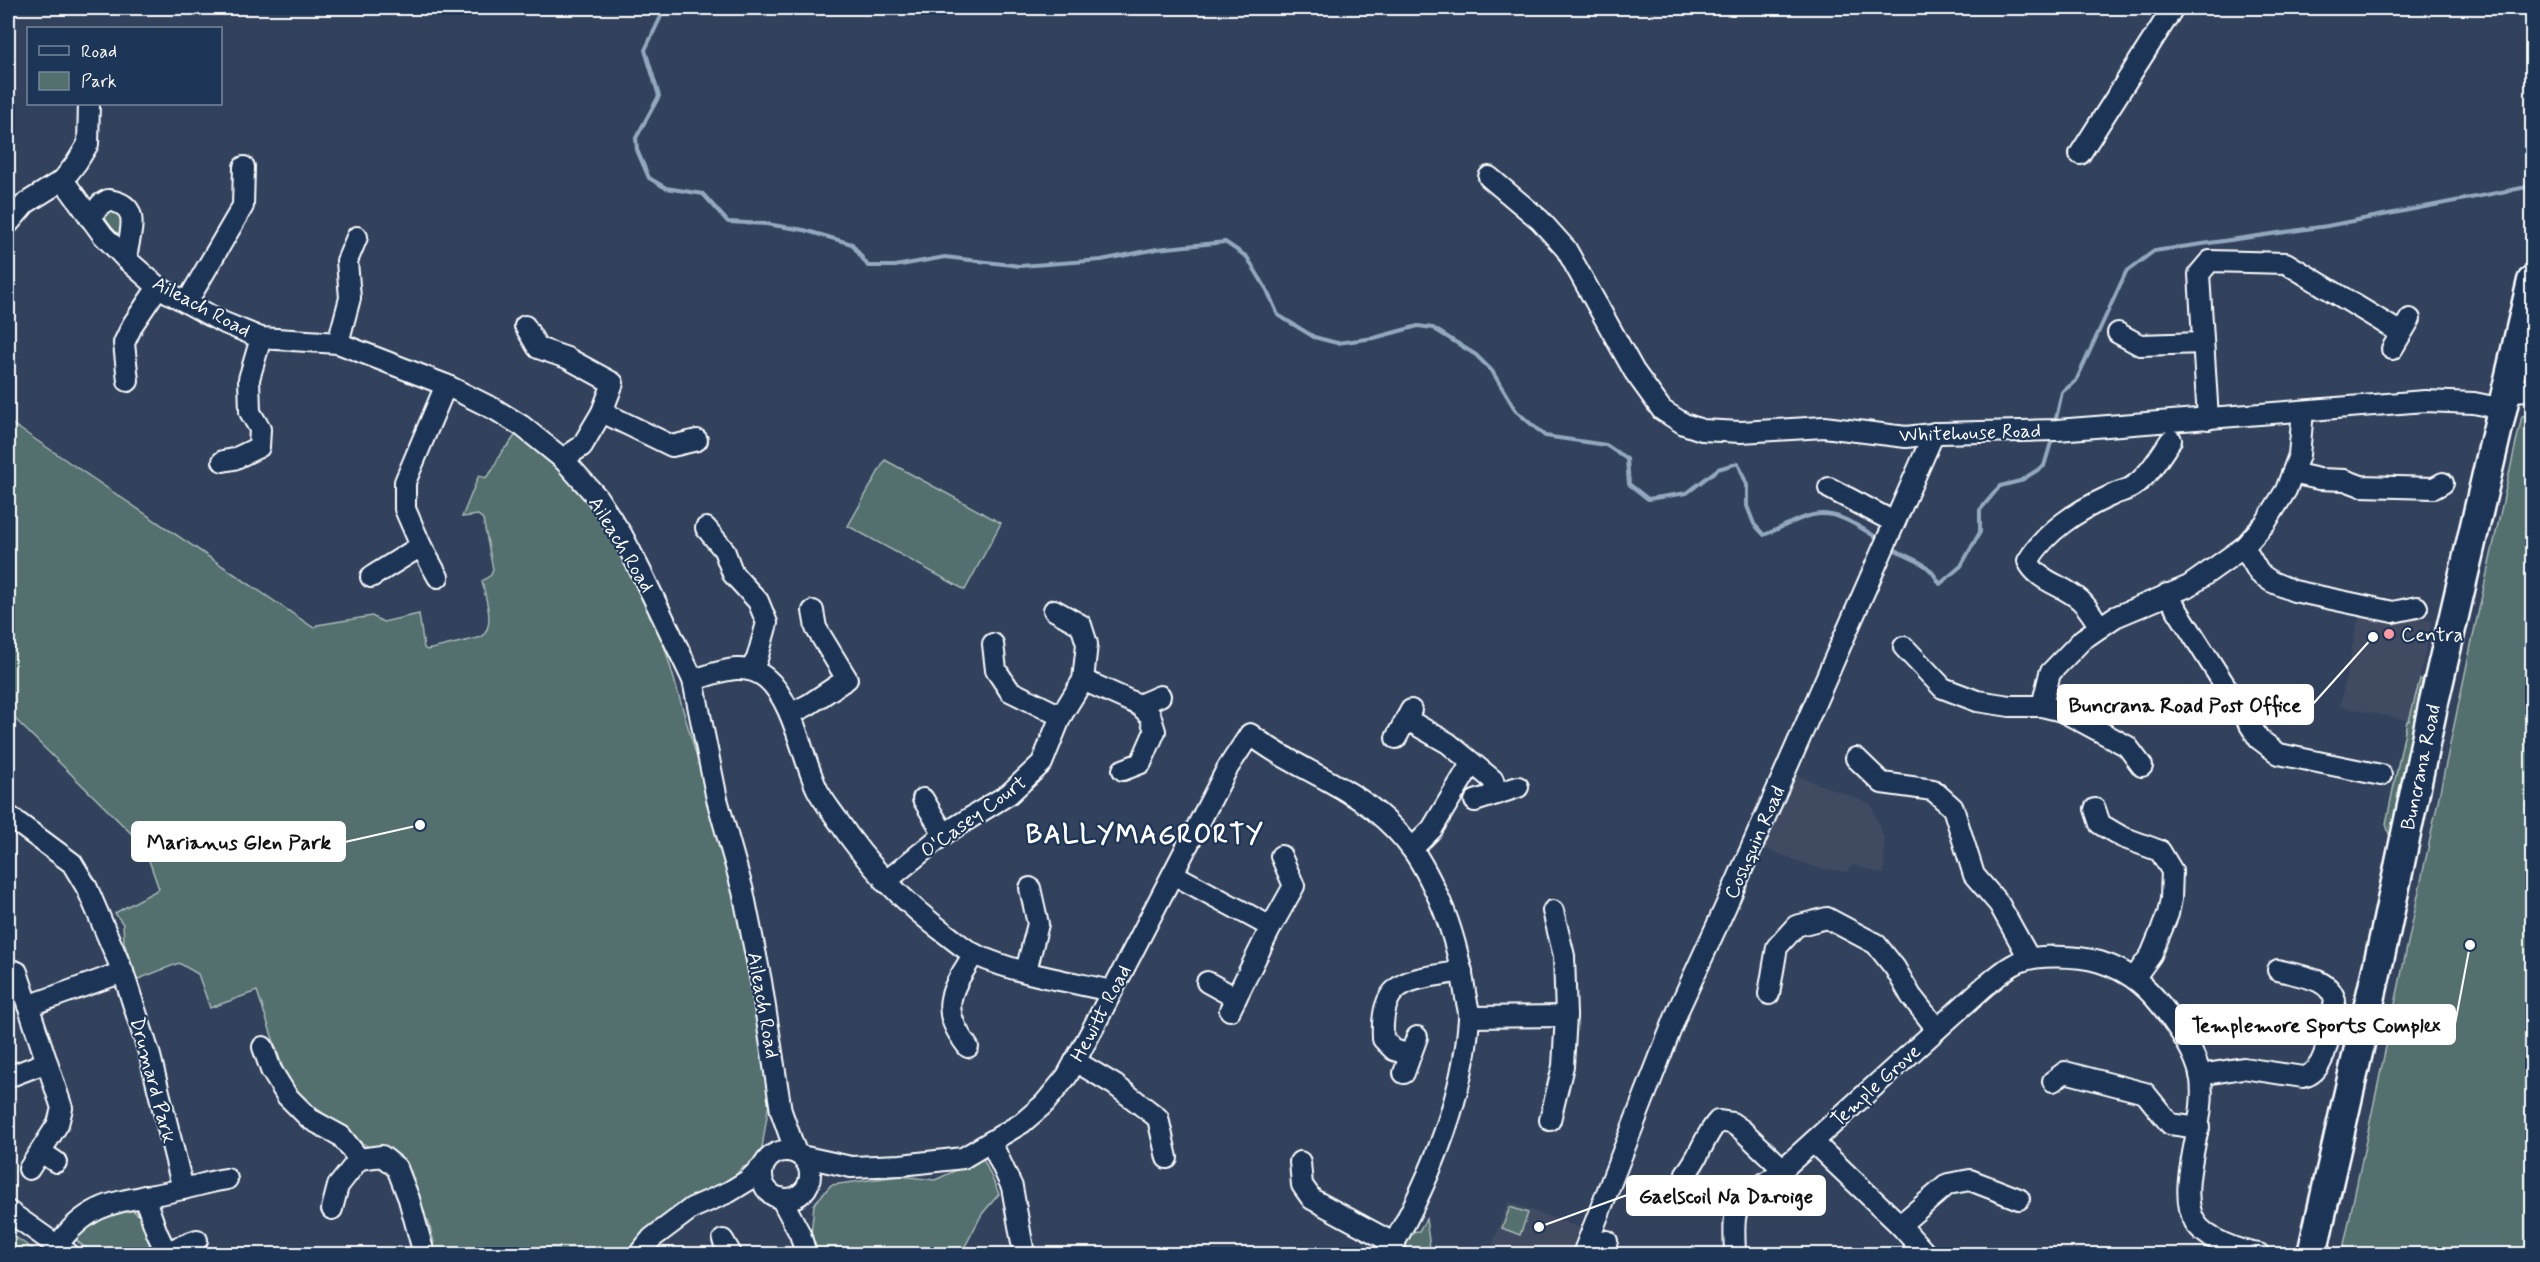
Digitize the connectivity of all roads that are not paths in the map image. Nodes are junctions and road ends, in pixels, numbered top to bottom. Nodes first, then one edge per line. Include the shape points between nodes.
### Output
1 (2173, 8) edge
2 (89, 105) edge
3 (2080, 154) dead end
4 (244, 167) dead end
5 (1489, 177) dead end
6 (63, 180) junction
7 (90, 218) junction
8 (8, 224) edge
9 (357, 237) dead end
10 (126, 259) junction
11 (2532, 281) edge
12 (158, 286) junction
13 (187, 302) junction
14 (525, 326) dead end
15 (2118, 333) dead end
16 (2401, 334) dead end
17 (261, 338) junction
18 (338, 343) junction
19 (2203, 343) junction
20 (128, 381) dead end
21 (446, 385) junction
22 (2514, 397) edge
23 (2303, 411) junction
24 (602, 412) junction
25 (2208, 419) junction
26 (1934, 433) junction
27 (697, 440) dead end
28 (2171, 440) dead end
29 (562, 459) junction
30 (223, 461) dead end
31 (2292, 473) junction
32 (2443, 483) dead end
33 (1829, 488) dead end
34 (1894, 522) junction
35 (706, 528) dead end
36 (421, 546) junction
37 (2244, 548) junction
38 (370, 577) dead end
39 (438, 577) dead end
40 (2167, 594) junction
41 (2417, 607) dead end
42 (1054, 610) dead end
43 (813, 611) dead end
44 (2100, 627) junction
45 (993, 644) dead end
46 (1904, 647) dead end
47 (752, 669) junction
48 (693, 680) junction
49 (1083, 680) junction
50 (1160, 696) dead end
51 (1139, 705) junction
52 (2042, 706) junction
53 (790, 714) junction
54 (1060, 717) junction
55 (1396, 738) dead end
56 (1856, 758) dead end
57 (1471, 764) junction
58 (2142, 766) dead end
59 (1123, 770) dead end
60 (2381, 775) dead end
61 (1518, 787) dead end
62 (1497, 794) junction
63 (923, 799) dead end
64 (1475, 801) dead end
65 (2095, 810) dead end
66 (10, 817) dead end
67 (944, 834) junction
68 (1413, 848) junction
69 (1281, 856) dead end
70 (1173, 874) junction
71 (885, 882) junction
72 (1030, 888) dead end
73 (1553, 911) dead end
74 (1271, 927) junction
75 (974, 954) junction
76 (2029, 958) junction
77 (8, 969) edge
78 (2278, 970) dead end
79 (1026, 971) junction
80 (1462, 971) junction
81 (123, 972) junction
82 (2135, 977) junction
83 (1207, 982) dead end
84 (1112, 991) junction
85 (1769, 994) dead end
86 (28, 1006) junction
87 (1566, 1016) junction
88 (1470, 1017) junction
89 (1937, 1029) junction
90 (263, 1047) dead end
91 (968, 1047) dead end
92 (1410, 1055) dead end
93 (1075, 1061) junction
94 (47, 1062) junction
95 (2200, 1075) junction
96 (8, 1077) edge
97 (2053, 1081) dead end
98 (781, 1111) junction
99 (1550, 1120) dead end
100 (2199, 1128) junction
101 (991, 1142) junction
102 (1813, 1142) junction
103 (799, 1154) junction
104 (1167, 1158) dead end
105 (359, 1159) junction
106 (765, 1162) junction
107 (1300, 1162) dead end
108 (851, 1167) junction
109 (29, 1169) dead end
110 (1783, 1169) junction
111 (1686, 1173) dead end
112 (227, 1179) dead end
113 (806, 1188) junction
114 (183, 1189) junction
115 (729, 1192) junction
116 (144, 1196) junction
117 (776, 1196) junction
118 (2019, 1199) dead end
119 (332, 1209) dead end
120 (8, 1211) edge
121 (1900, 1225) junction
122 (800, 1234) junction
123 (197, 1240) dead end
124 (1392, 1249) edge
125 (63, 1250) edge
126 (2233, 1251) edge
127 (166, 1253) edge
128 (424, 1254) edge
129 (639, 1254) edge
130 (806, 1254) edge
131 (1024, 1254) edge
132 (1583, 1254) edge
133 (1735, 1254) edge
134 (1926, 1254) edge
135 (2259, 1254) edge
136 (2312, 1254) edge

1 - 3 street
2 - 6 street via 88,144
4 - 13 street via 243,206
5 - 26 street, Whitehouse Road via 1540,220 1566,249 1634,371 1662,410 1684,424 1702,430 1741,432 1824,427 1906,437
6 - 7 street, Aileach Road
6 - 8 street via 26,203
7 - 10 street, Aileach Road
7 - 10 street via 108,200 129,208 132,219
9 - 18 street via 347,261 350,298
10 - 12 street, Aileach Road
11 - 22 highway, Buncrana Road
12 - 13 street, Aileach Road
12 - 20 street via 124,343
13 - 17 street, Aileach Road
14 - 24 street via 538,348 567,358 613,383
15 - 19 street via 2140,345
16 - 19 street via 2286,263 2210,261 2199,274
17 - 18 street, Aileach Road
17 - 30 street via 249,379 250,412 260,429 259,447
18 - 21 street, Aileach Road
19 - 25 street
21 - 29 street, Aileach Road via 522,426
21 - 36 street via 405,483 405,509
22 - 23 street, Whitehouse Road via 2474,403 2425,400
22 - 136 highway, Buncrana Road via 2433,706
23 - 25 street, Whitehouse Road
23 - 31 street via 2299,455
24 - 27 street via 672,446
24 - 29 street via 582,446
25 - 26 street, Whitehouse Road via 2057,430
26 - 34 street, Coshquin Road
28 - 44 street via 2132,487 2111,495 2052,531 2028,561 2032,571 2082,601
29 - 48 street, Aileach Road via 597,497 622,535
31 - 32 street via 2361,486 2434,488
31 - 37 street via 2266,522
33 - 34 street
34 - 132 street, Coshquin Road via 1679,1008
35 - 47 street via 724,550 734,574 758,601 767,623
36 - 38 street
36 - 39 street
37 - 40 street via 2203,578
37 - 41 street via 2259,573 2294,591 2392,612
40 - 44 street
40 - 60 street via 2259,739 2279,754
42 - 49 street via 1081,625 1087,644
43 - 53 street via 816,628 847,679
44 - 52 street via 2050,673
45 - 54 street via 996,670 1010,691
46 - 52 street via 1943,688 1977,701
47 - 48 street via 739,668
47 - 53 street via 772,684
48 - 98 street, Aileach Road via 717,799 743,891
49 - 51 street
49 - 54 street, O'Casey Court
50 - 51 street
51 - 59 street via 1150,715 1155,730 1141,763
52 - 58 street via 2062,711 2127,746
53 - 71 street via 818,790
54 - 67 street, O'Casey Court via 1042,763 1009,794
55 - 57 street via 1409,713
56 - 76 street via 1882,783 1933,790 1953,808 1974,875 1999,904
57 - 62 street via 1492,780
57 - 68 street via 1432,829
61 - 62 street
62 - 64 street
63 - 67 street
65 - 82 street via 2100,824 2160,851 2172,871 2168,914 2151,955
66 - 81 street, Drumard Park via 72,863
67 - 71 street, O'Casey Court
68 - 70 street, Hewitt Road via 1374,810 1250,735 1227,769
68 - 80 street via 1452,928
69 - 74 street via 1294,886
70 - 74 street
70 - 84 street, Hewitt Road
71 - 75 street
72 - 79 street via 1038,924
73 - 87 street via 1564,956
74 - 83 street via 1233,1004
75 - 79 street
75 - 91 street via 957,981 948,1010 956,1032
76 - 82 street, Temple Grove via 2095,960
76 - 89 street, Temple Grove via 2015,963
77 - 86 street via 17,972
78 - 95 street via 2322,982 2333,995 2335,1001 2318,1069 2302,1077 2243,1068
79 - 84 street
80 - 88 street
80 - 92 street via 1405,982 1388,995 1383,1039 1394,1050
81 - 86 street
81 - 114 street, Drumard Park via 151,1060
82 - 95 street, Temple Grove via 2173,1022 2193,1054
84 - 93 street, Hewitt Road
85 - 89 street, Temple Grove via 1777,947 1796,926 1827,918 1876,944
86 - 94 street
87 - 88 street
87 - 99 street via 1563,1066
88 - 124 street via 1459,1083 1444,1136
89 - 102 street, Temple Grove
90 - 105 street via 287,1096 310,1119 341,1136
93 - 101 street, Hewitt Road via 1044,1104
93 - 104 street via 1158,1118
94 - 96 street
94 - 109 street via 62,1108 49,1157
95 - 100 street, Temple Grove
97 - 100 street via 2065,1072 2145,1093 2170,1124
98 - 103 street, Aileach Road
98 - 106 street, Aileach Road
100 - 126 street, Temple Grove via 2188,1196 2190,1205 2196,1223
101 - 108 street, Hewitt Road via 963,1158
101 - 131 street via 1012,1187
102 - 110 street, Temple Grove
102 - 121 street, Temple Grove
103 - 106 street via 781,1151
103 - 108 street, Hewitt Road
103 - 113 street via 810,1168
105 - 119 street via 338,1186
105 - 128 street via 382,1156 397,1168
106 - 115 street
106 - 117 street via 763,1181
107 - 124 street via 1302,1185 1312,1199
108 - 113 street, Hewitt Road
110 - 111 street via 1742,1130 1732,1123 1718,1121
110 - 133 street, Temple Grove via 1737,1205
112 - 114 street
113 - 117 street via 796,1197
113 - 122 street
114 - 116 street
115 - 117 street
115 - 129 street via 692,1208 652,1238
116 - 125 street via 113,1202 87,1213 64,1235
116 - 127 street
117 - 122 street
118 - 121 street via 1970,1180 1948,1184
120 - 125 street
121 - 134 street, Temple Grove
122 - 130 street
123 - 127 street
126 - 135 street, Temple Grove

